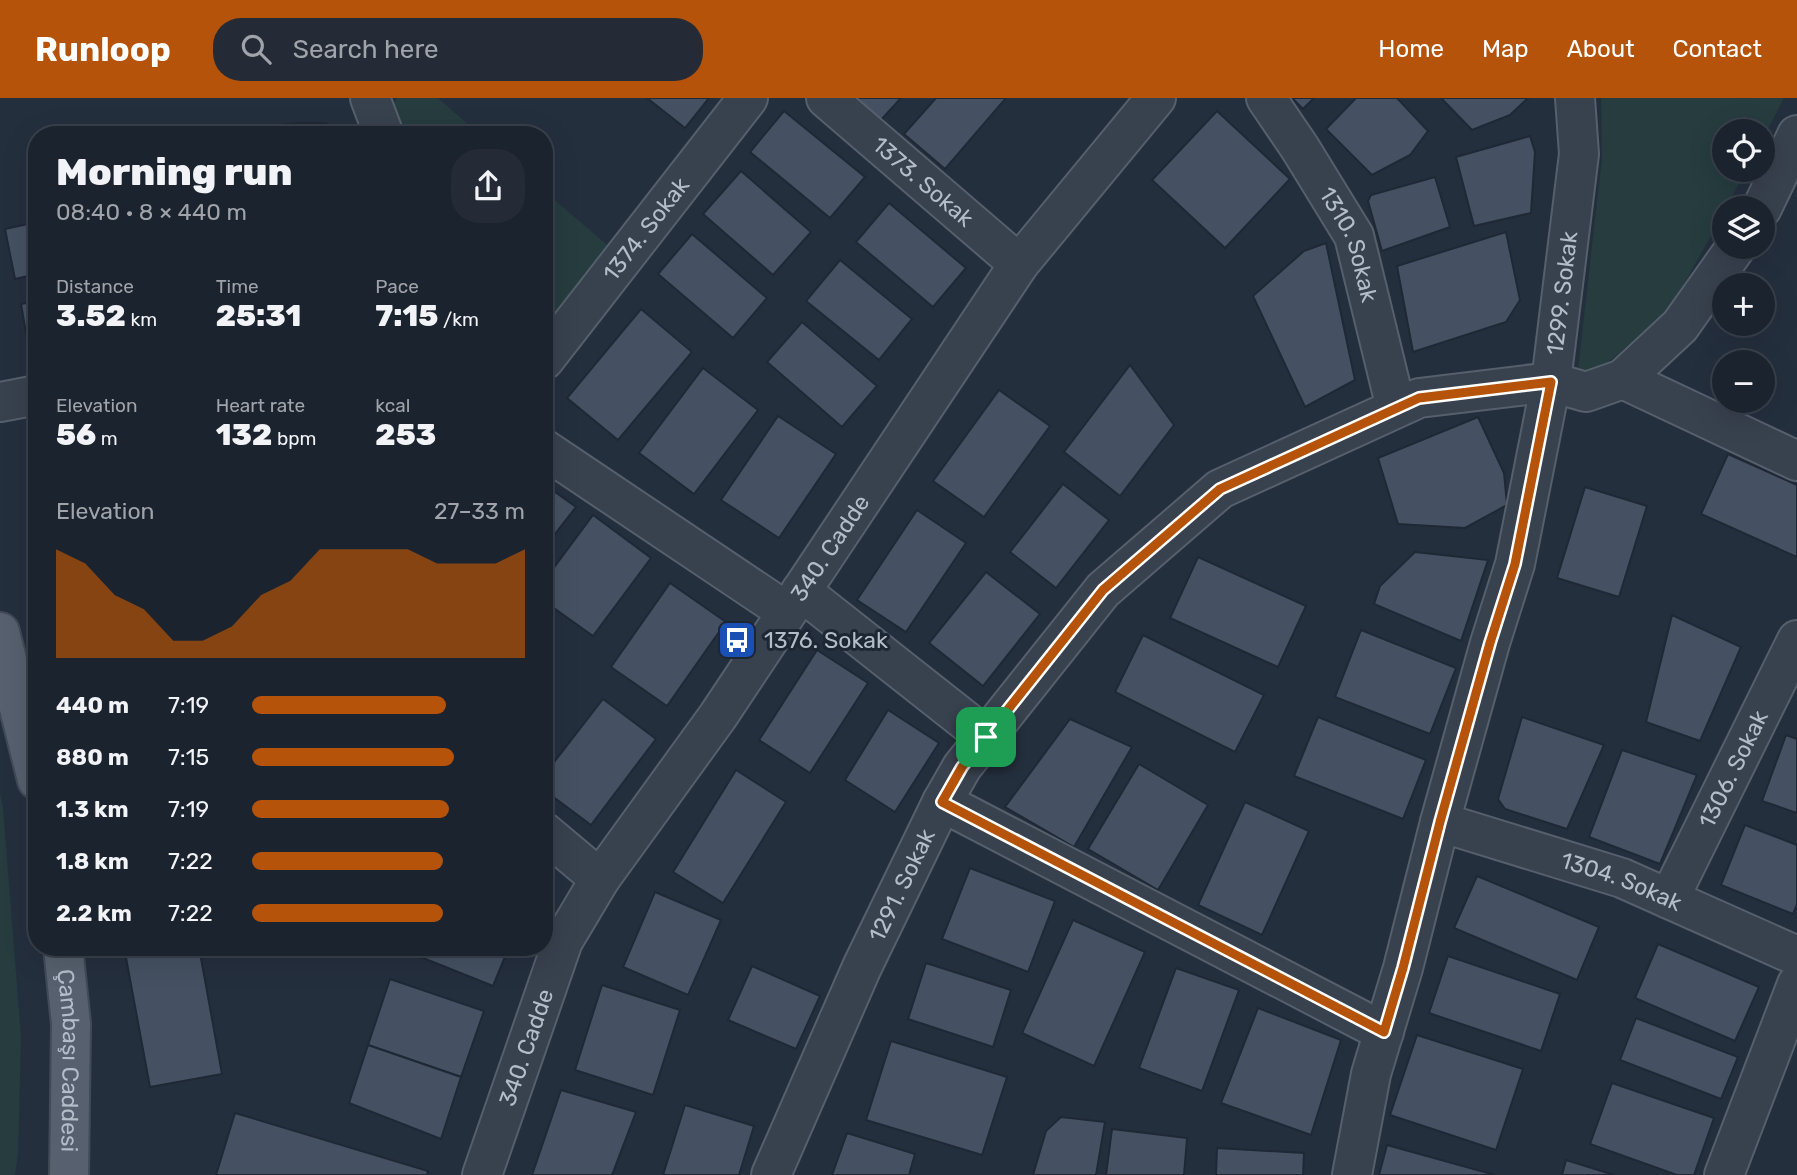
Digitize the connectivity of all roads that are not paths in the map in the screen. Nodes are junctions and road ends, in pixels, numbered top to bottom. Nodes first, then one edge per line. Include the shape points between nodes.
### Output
1 (370, 98) edge
2 (748, 98) edge
3 (826, 98) edge
4 (1156, 98) edge
5 (1266, 98) edge
6 (1575, 98) edge
7 (381, 126) edge
8 (1797, 135) edge
9 (1768, 196) edge
10 (1728, 259) edge
11 (1019, 264) junction
12 (553, 348) edge
13 (1623, 379) junction
14 (1551, 382) junction
15 (28, 397) edge
16 (0, 402) edge
17 (1396, 408) junction
18 (553, 455) edge
19 (1797, 461) edge
20 (794, 602) junction
21 (0, 632) edge
22 (1797, 639) edge
23 (28, 704) edge
24 (986, 737) junction
25 (942, 802) junction
26 (1440, 822) junction
27 (553, 840) edge
28 (600, 879) junction
29 (1670, 899) junction
30 (64, 956) edge
31 (1797, 956) edge
32 (1797, 984) edge
33 (1384, 1032) junction
34 (69, 1175) edge
35 (482, 1175) edge
36 (771, 1175) edge
37 (1352, 1175) edge
38 (1724, 1175) edge

1 - 7 street
2 - 12 street, 1374. Sokak
3 - 11 street, 1373. Sokak
4 - 11 street, 340. Cadde
5 - 17 street, 1310. Sokak via 1354,236
6 - 14 street, 1299. Sokak via 1579,153
8 - 9 street
10 - 13 street, 1291. Sokak via 1680,327
11 - 20 street, 340. Cadde
13 - 14 street, 1291. Sokak via 1586,392
13 - 19 street
14 - 17 street, 1291. Sokak via 1419,398
14 - 26 street, 1299. Sokak via 1515,564
15 - 16 street
17 - 24 street, 1291. Sokak via 1220,489 1103,590
18 - 20 street
20 - 24 street
20 - 28 street, 340. Cadde
21 - 23 main road
22 - 29 street, 1306. Sokak
24 - 25 street, 1291. Sokak
25 - 33 street
25 - 36 street, 1291. Sokak via 862,967
26 - 29 street, 1304. Sokak via 1622,877
26 - 33 street, 1299. Sokak
27 - 28 street
28 - 35 street, 340. Cadde via 563,941
29 - 31 street, 1304. Sokak
30 - 34 main road, Çambaşı Caddesi via 71,1024
32 - 38 street
33 - 37 street, 1299. Sokak via 1371,1074

